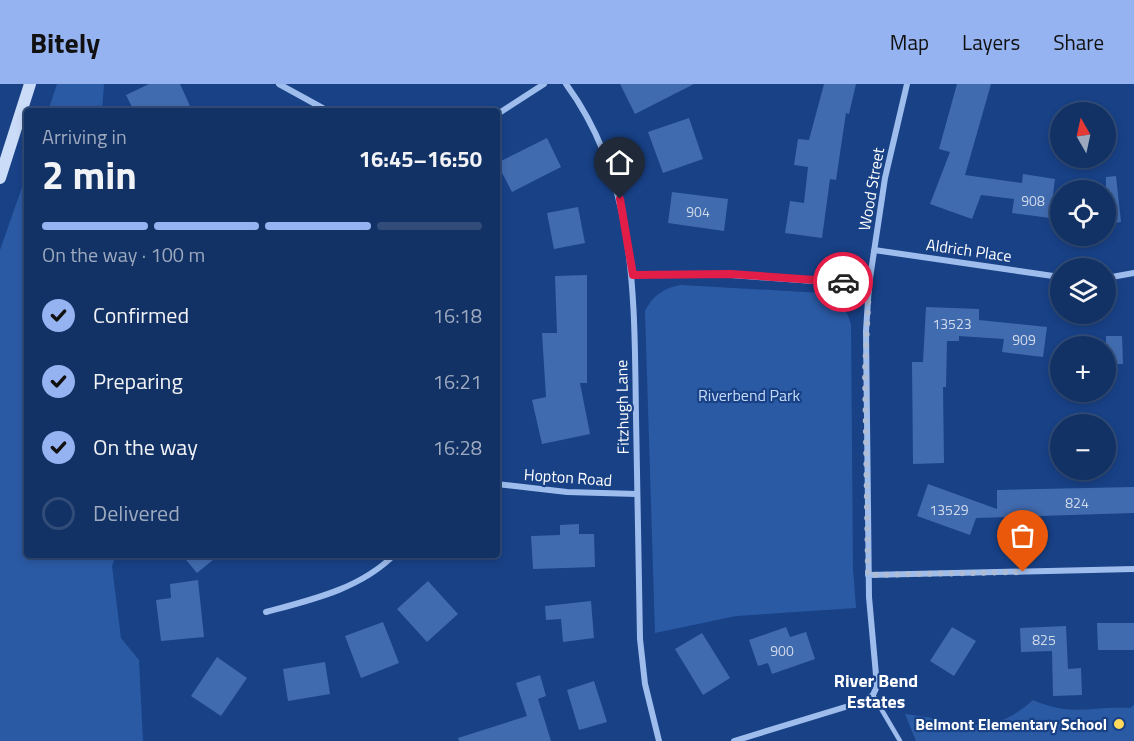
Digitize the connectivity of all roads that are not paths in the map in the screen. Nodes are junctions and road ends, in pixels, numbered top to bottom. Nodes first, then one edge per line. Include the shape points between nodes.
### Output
1 (30, 84) edge
2 (279, 84) edge
3 (544, 84) edge
4 (566, 84) edge
5 (907, 84) edge
6 (323, 108) edge
7 (500, 113) edge
8 (0, 178) edge
9 (874, 250) junction
10 (1134, 273) edge
11 (633, 275) junction
12 (1050, 276) edge
13 (1116, 276) edge
14 (869, 285) junction
15 (500, 484) edge
16 (637, 494) junction
17 (391, 558) edge
18 (1134, 569) edge
19 (868, 575) junction
20 (266, 612) dead end
21 (873, 695) junction
22 (659, 741) edge
23 (734, 741) edge
24 (900, 741) edge

1 - 8 street
2 - 6 street
3 - 7 street
4 - 11 street, Fitzhugh Lane via 599,142 616,183
5 - 9 street, Wood Street via 885,178
9 - 12 street, Aldrich Place
9 - 14 street, Wood Street
10 - 13 street
11 - 14 street via 731,274
11 - 16 street, Fitzhugh Lane
14 - 19 street, Wood Street via 865,371
15 - 16 street, Hopton Road
16 - 22 street, Fitzhugh Lane via 642,660
17 - 20 street via 359,582
18 - 19 street
19 - 21 street, Wood Street via 877,686
21 - 23 street via 865,702
21 - 24 lane

